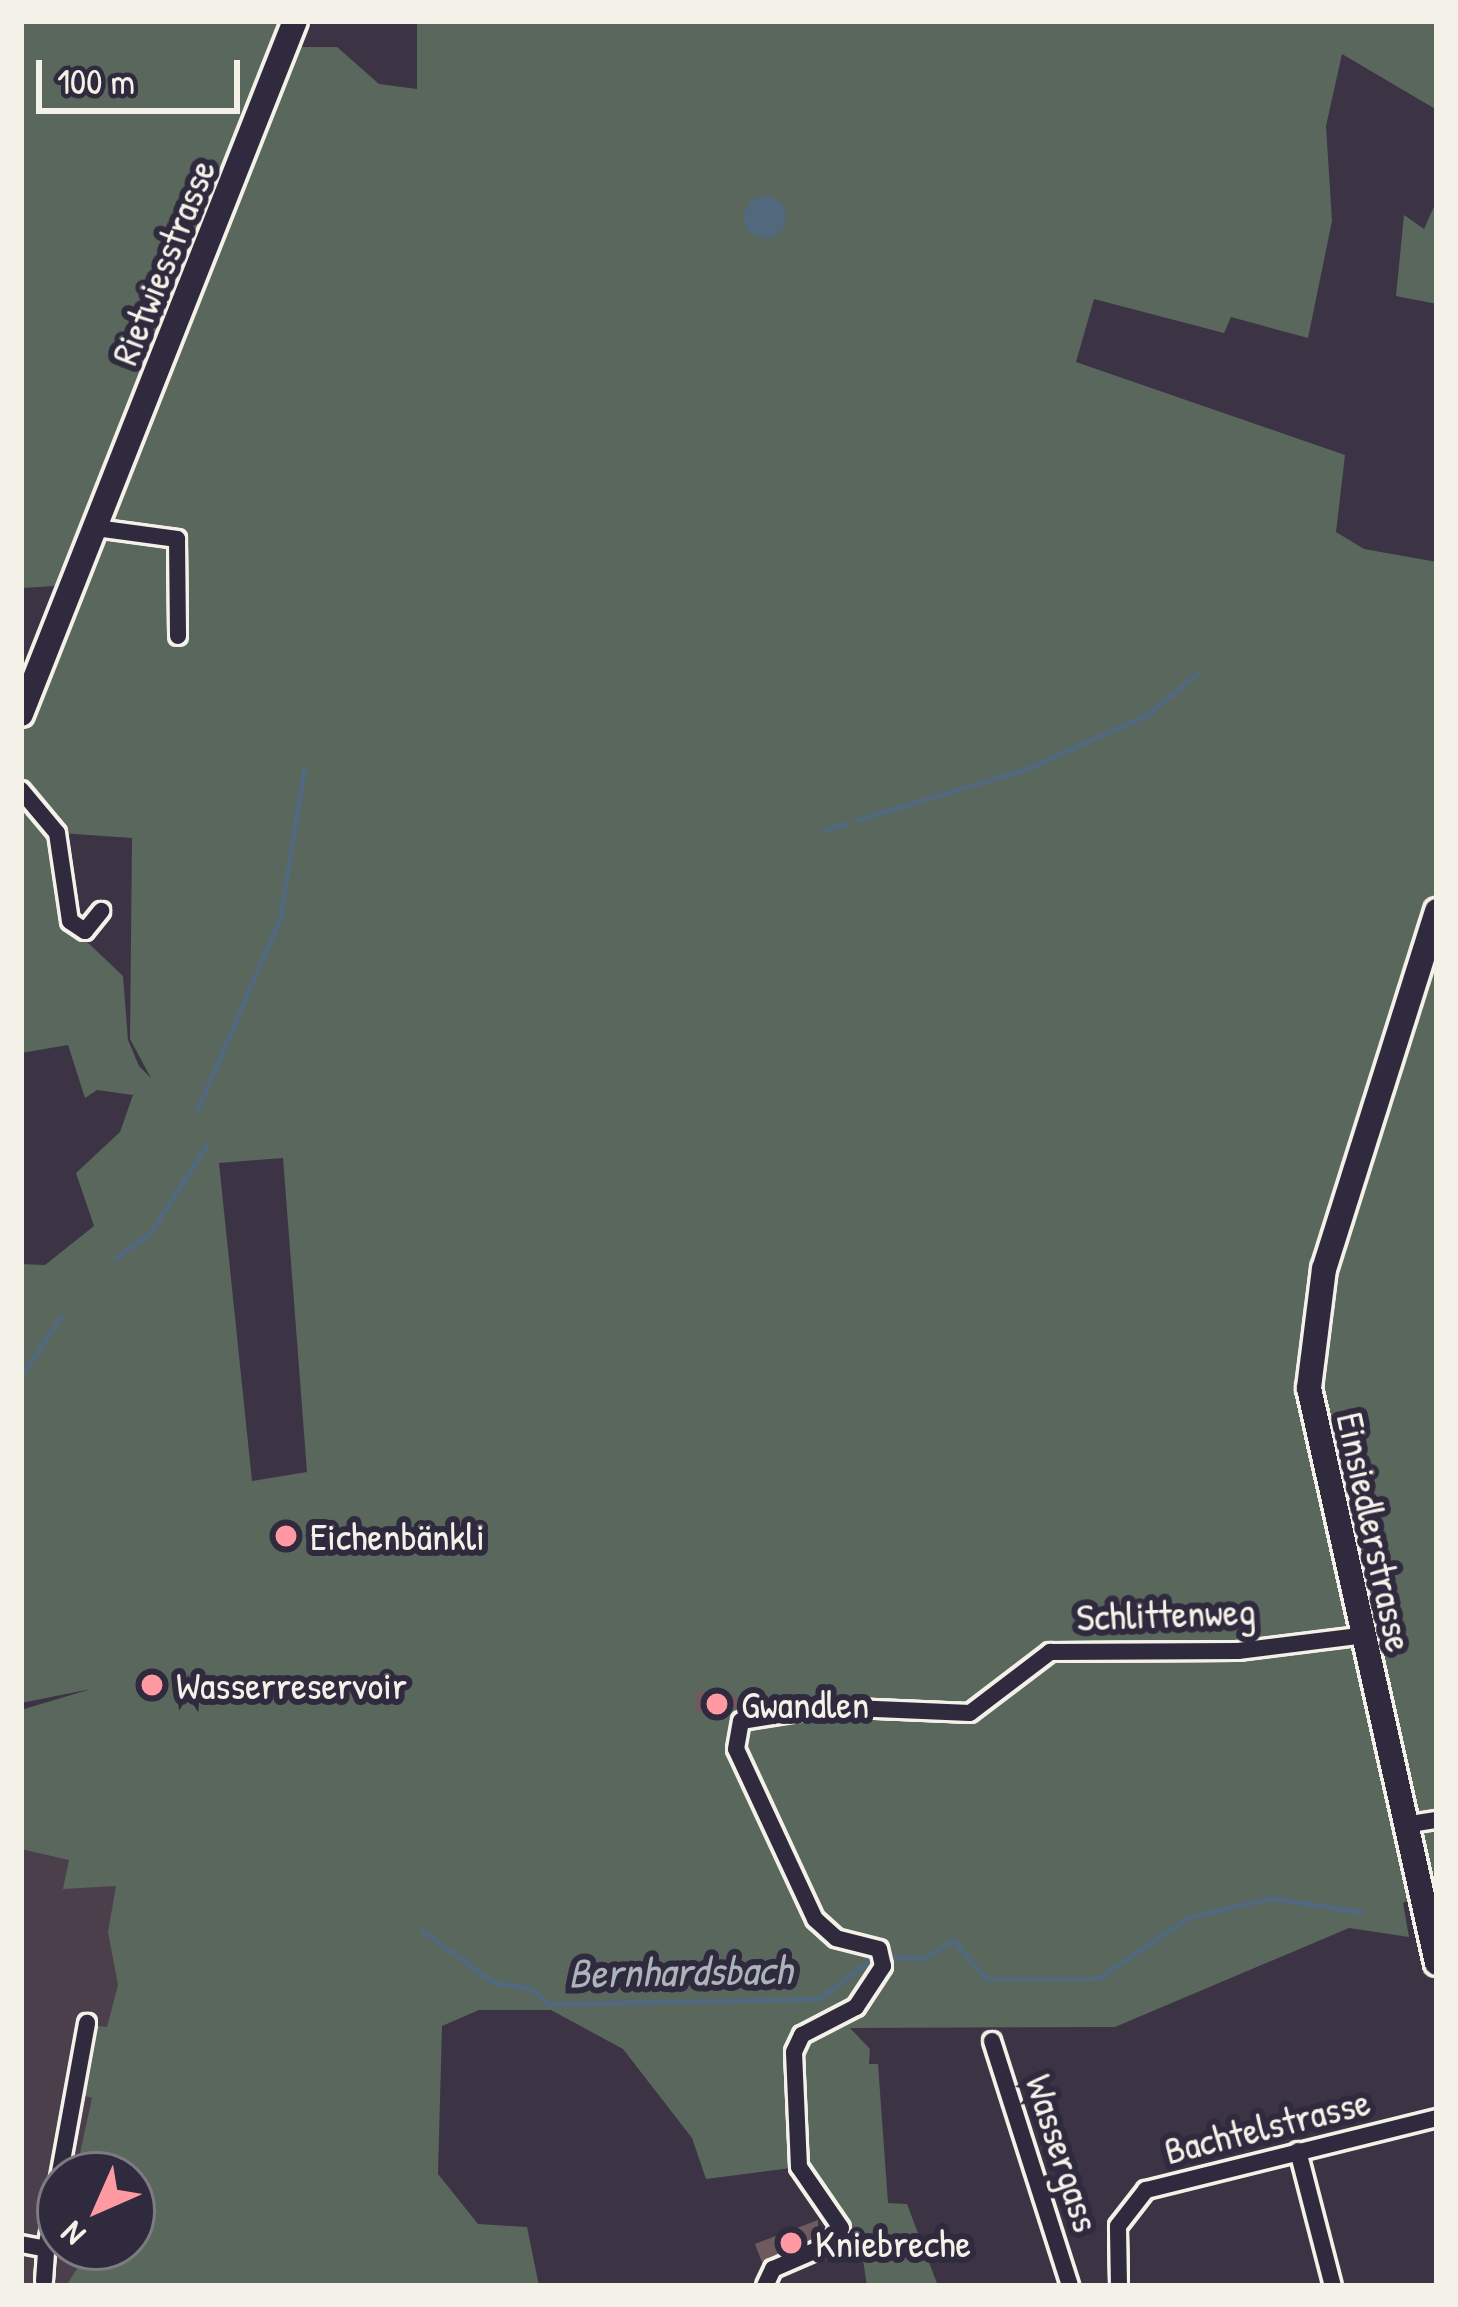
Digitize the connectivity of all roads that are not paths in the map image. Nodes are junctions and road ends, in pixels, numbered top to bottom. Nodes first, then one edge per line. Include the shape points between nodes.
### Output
1 (295, 21) edge
2 (96, 528) junction
3 (178, 636) dead end
4 (21, 714) edge
5 (21, 790) edge
6 (101, 911) dead end
7 (1437, 911) edge
8 (1359, 1636) junction
9 (1437, 1820) edge
10 (1404, 1825) junction
11 (1437, 1963) edge
12 (87, 2023) dead end
13 (992, 2041) dead end
14 (1437, 2118) edge
15 (64, 2151) edge
16 (1298, 2151) junction
17 (45, 2271) edge
18 (44, 2281) dead end
19 (765, 2286) edge
20 (1070, 2286) edge
21 (1119, 2286) edge
22 (1333, 2286) edge

1 - 2 street, Rietwiesstrasse
2 - 3 street via 177,539
2 - 4 street, Rietwiesstrasse
5 - 6 street via 57,833 70,920 85,931
7 - 8 street, Einsiedlerstrasse via 1312,1328 1315,1447
8 - 10 street, Einsiedlerstrasse
8 - 19 street, Schlittenweg via 1238,1651 1050,1652 970,1713 805,1708 741,1720 736,1749 815,1919 836,1938 879,1949 883,1966 856,2007 802,2036 794,2052 800,2167 841,2228 826,2246 772,2270
9 - 10 street
10 - 11 street, Einsiedlerstrasse
12 - 15 street
13 - 20 street, Wassergass
14 - 16 street, Bachtelstrasse
16 - 21 street, Bachtelstrasse via 1146,2190 1118,2226
16 - 22 street
17 - 18 street

